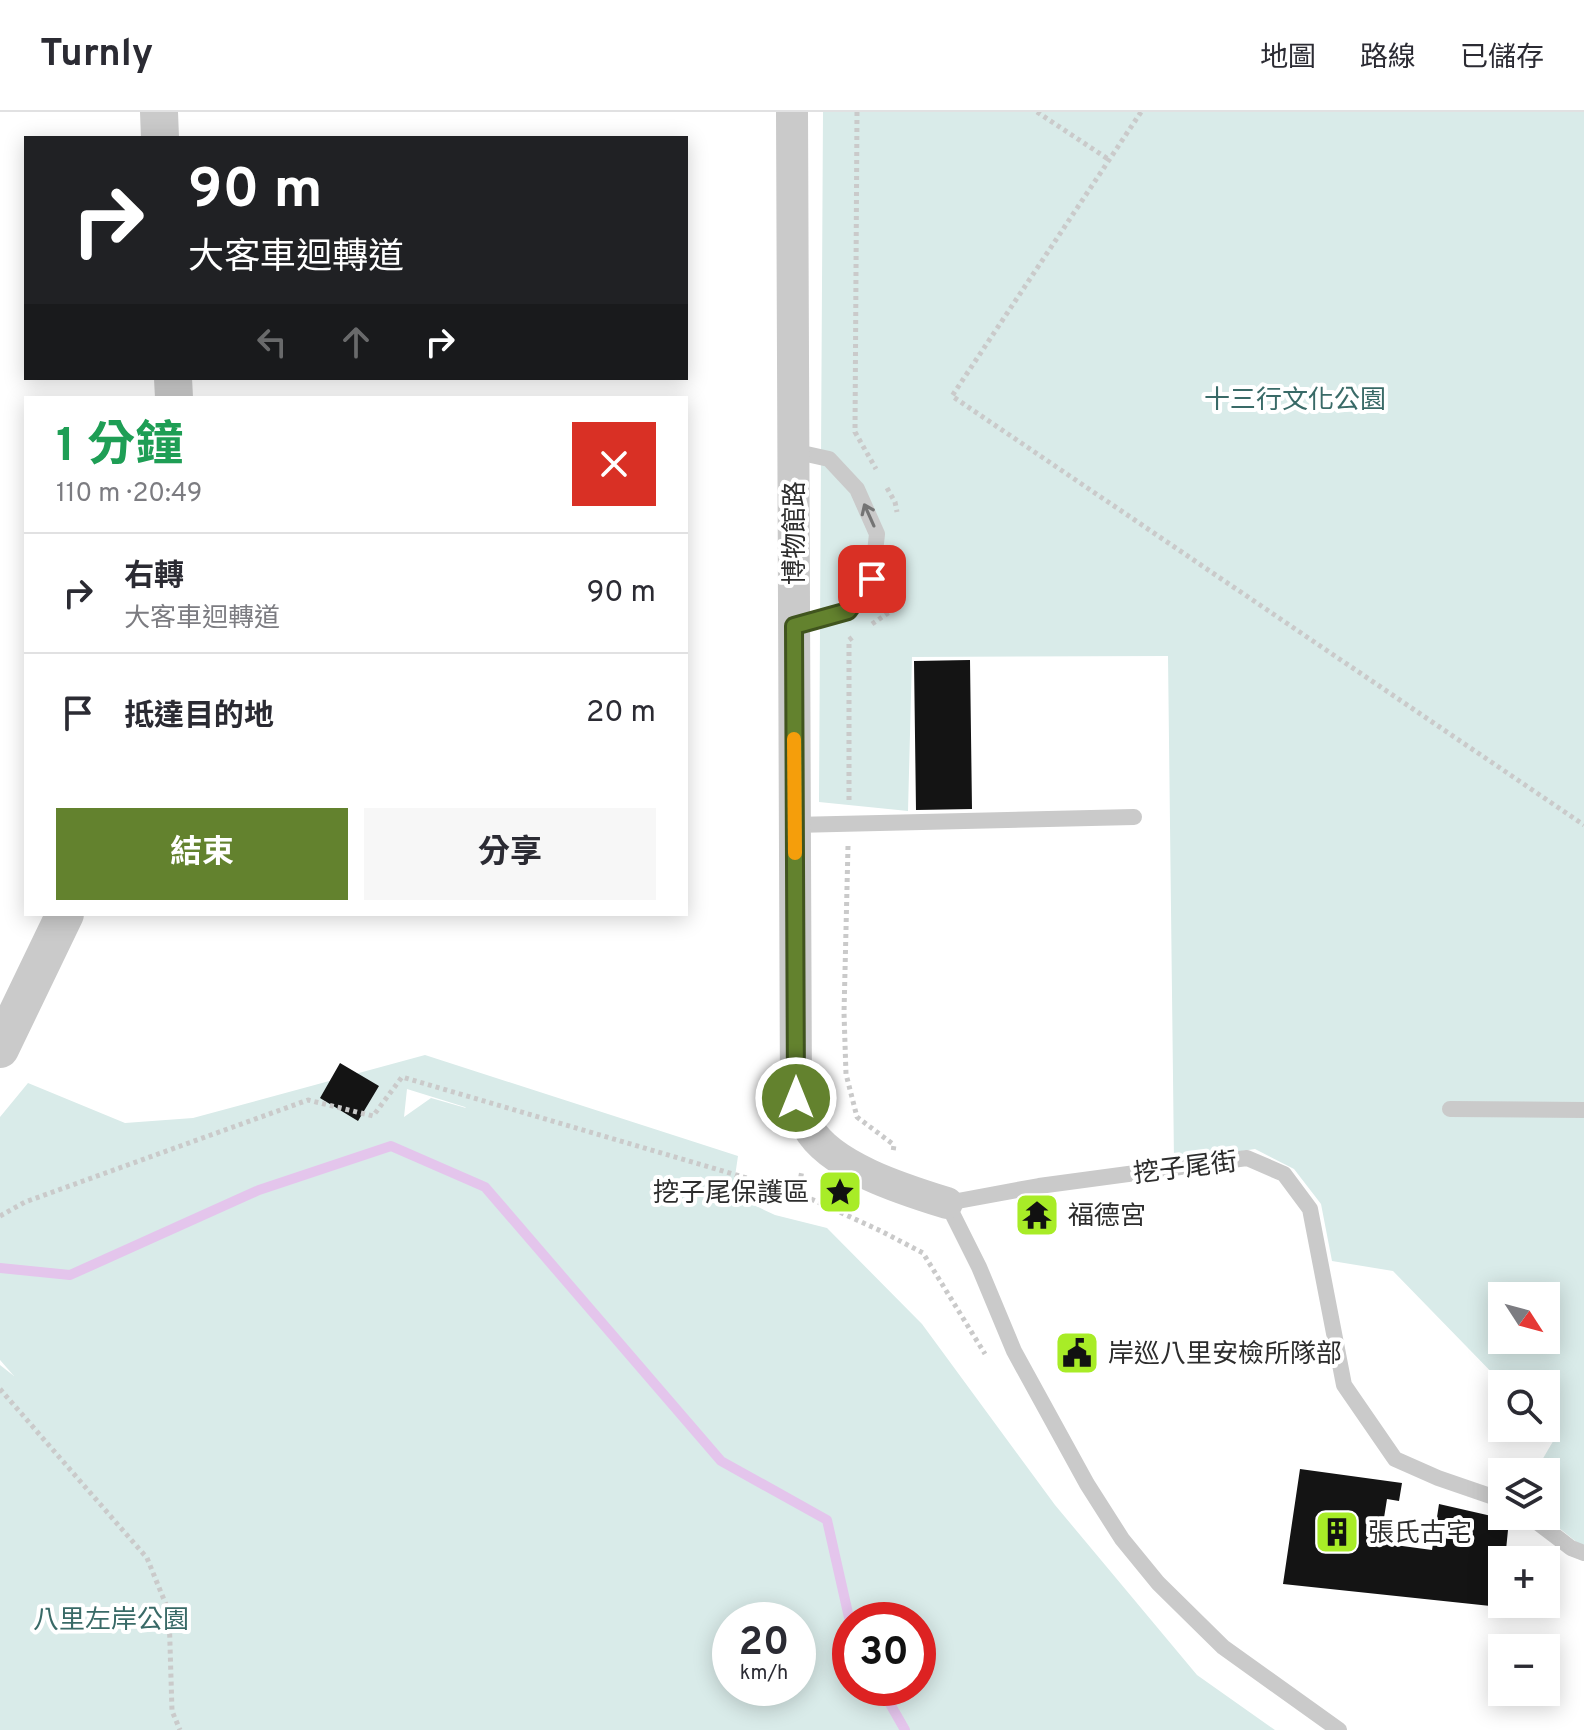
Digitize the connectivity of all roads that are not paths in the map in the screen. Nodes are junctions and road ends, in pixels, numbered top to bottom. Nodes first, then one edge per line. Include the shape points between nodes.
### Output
1 (159, 112) edge
2 (792, 112) edge
3 (160, 136) edge
4 (793, 451) junction
5 (794, 626) junction
6 (1134, 817) dead end
7 (794, 825) junction
8 (64, 916) edge
9 (0, 1049) edge
10 (796, 1098) joint
11 (1450, 1109) dead end
12 (1584, 1110) edge
13 (947, 1203) junction
14 (1488, 1495) edge
15 (1547, 1530) edge
16 (1584, 1553) edge
17 (1339, 1730) edge

1 - 3 street
2 - 4 street, 博物館路
4 - 5 street, 博物館路
5 -> 4 lane via 848,611 872,579 877,534 857,489 829,459
5 - 7 street, 博物館路
6 - 7 lane
7 - 10 street, 博物館路
8 - 9 street
10 - 13 street, 挖子尾街 via 809,1129 830,1151 889,1185
11 - 12 lane
13 - 14 lane, 挖子尾街 via 1247,1158 1284,1174 1310,1209 1344,1385 1395,1459
13 - 17 lane via 1014,1351 1122,1539 1223,1647
15 - 16 lane

